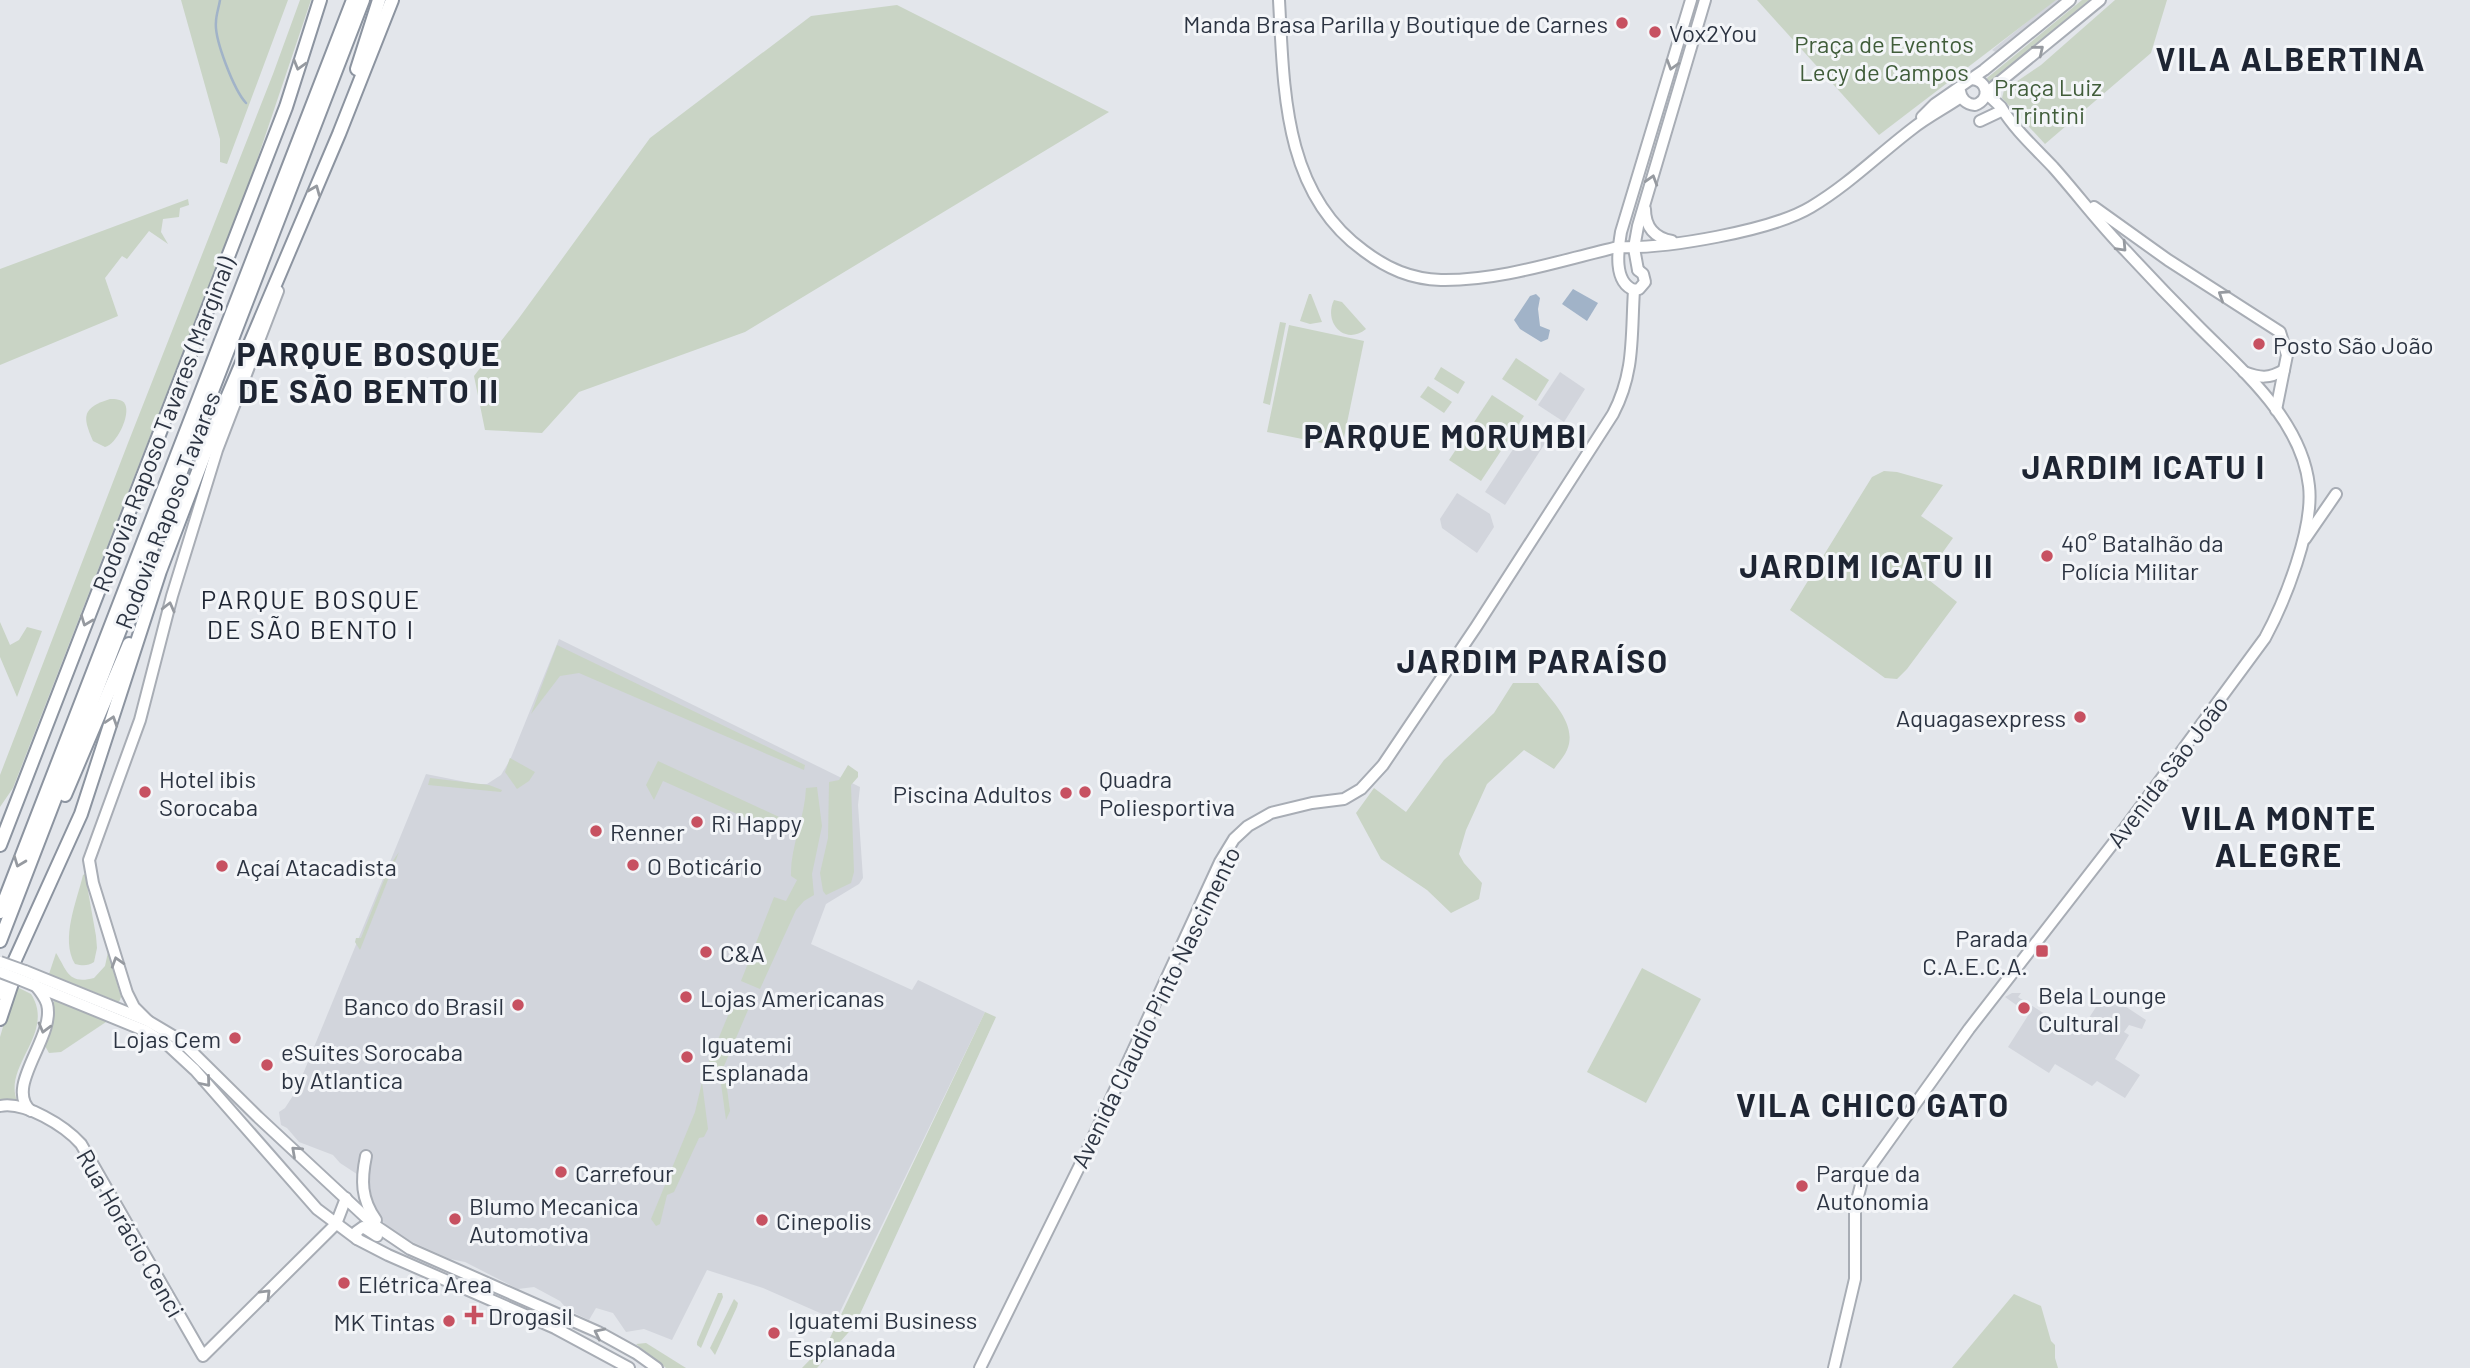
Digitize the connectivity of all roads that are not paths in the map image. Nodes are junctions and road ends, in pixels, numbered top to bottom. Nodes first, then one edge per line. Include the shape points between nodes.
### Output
1 (320, 0) edge
2 (353, 0) edge
3 (363, 0) edge
4 (379, 0) edge
5 (392, 0) edge
6 (1279, 0) edge
7 (1691, 0) edge
8 (1705, 0) edge
9 (2070, 0) edge
10 (2101, 0) edge
11 (1972, 79) junction
12 (1961, 92) junction
13 (1985, 95) junction
14 (2002, 113) junction
15 (1980, 121) dead end
16 (339, 134) junction
17 (2078, 195) junction
18 (1645, 204) junction
19 (301, 224) junction
20 (1682, 243) junction
21 (1618, 247) junction
22 (1634, 248) junction
23 (1594, 253) junction
24 (1618, 266) junction
25 (1630, 286) junction
26 (2284, 370) junction
27 (2243, 372) junction
28 (2276, 410) junction
29 (2336, 494) dead end
30 (2304, 541) junction
31 (160, 571) junction
32 (45, 728) junction
33 (0, 821) edge
34 (0, 845) edge
35 (29, 871) junction
36 (0, 912) edge
37 (32, 920) junction
38 (0, 942) edge
39 (0, 961) edge
40 (0, 972) edge
41 (23, 975) junction
42 (35, 985) junction
43 (0, 993) edge
44 (67, 994) junction
45 (0, 1019) edge
46 (148, 1021) junction
47 (0, 1106) edge
48 (32, 1112) junction
49 (366, 1156) dead end
50 (325, 1178) junction
51 (346, 1198) junction
52 (336, 1224) junction
53 (385, 1234) junction
54 (356, 1239) junction
55 (410, 1250) junction
56 (191, 1336) junction
57 (217, 1342) junction
58 (629, 1368) edge
59 (657, 1368) edge
60 (980, 1368) edge
61 (1834, 1368) edge

1 -> 32 highway, Rodovia Raposo Tavares (Marginal) via 286,107
2 -> 36 highway, Rodovia Raposo Tavares
3 - 35 highway, Rodovia Raposo Tavares
4 - 16 highway
5 - 16 highway, Rodovia Raposo Tavares (Marginal)
6 - 23 main road via 1284,79 1300,167 1314,197 1346,239 1395,271 1443,280 1501,275
7 -> 21 main road
18 -> 8 main road
9 - 11 main road
13 -> 10 main road
11 - 12 main road
11 - 13 main road via 1982,82
12 - 13 main road via 1970,104
12 - 20 main road via 1808,209 1766,225
13 - 14 main road, Avenida São João
14 - 15 main road
14 - 17 main road, Avenida São João
19 -> 16 highway, Rodovia Raposo Tavares (Marginal)
26 -> 17 main road, Avenida São João via 2287,349 2280,332
17 -> 27 main road, Avenida São João via 2117,242
18 - 20 main road via 1654,235
18 - 22 main road
19 - 31 highway, Rodovia Raposo Tavares (Marginal)
46 -> 19 main road via 127,993 89,860 140,720 217,450
20 - 22 main road
21 - 22 main road
21 - 23 main road
21 - 24 main road
22 - 25 main road via 1638,270 1628,273
23 - 24 main road
24 - 25 main road
25 - 60 main road, Avenida Claudio Pinto Nascimento via 1629,374 1613,414 1383,765 1344,799 1270,813 1248,826 1220,862 1085,1155
26 - 27 main road via 2267,378
26 - 28 main road
27 - 28 main road, Avenida São João
28 - 30 main road, Avenida São João via 2304,458 2310,488
29 - 30 main road
30 - 61 main road, Avenida São João via 2276,617 2261,643 1961,1039 1863,1177 1855,1208 1855,1279
31 - 35 highway
37 -> 31 highway, Rodovia Raposo Tavares (Marginal) via 81,814
32 - 33 highway
32 - 34 highway, Rodovia Raposo Tavares (Marginal)
35 - 38 highway, Rodovia Raposo Tavares
37 - 43 highway, Rodovia Raposo Tavares (Marginal)
37 - 45 highway
39 - 41 main road, bridge
40 - 41 main road, bridge
41 - 42 main road
41 - 44 main road
42 - 44 main road
42 -> 48 main road via 48,1011 22,1091 23,1104
44 - 46 main road
44 -> 52 main road via 168,1045 317,1209
50 -> 46 main road via 180,1040
47 - 48 main road, Rua Horácio Cenci
48 - 56 main road, Rua Horácio Cenci via 62,1126 81,1144
49 - 53 main road via 362,1183 366,1207
50 - 51 main road
50 - 52 main road via 335,1200
51 - 52 main road
51 - 53 main road
52 - 54 main road
57 -> 52 main road
53 - 55 main road
54 - 55 main road via 356,1232 363,1227
54 - 58 main road via 555,1328
59 -> 55 main road via 598,1332
56 - 57 main road, Rua Horácio Cenci via 203,1344
56 - 57 main road, Rua Horácio Cenci via 203,1356

